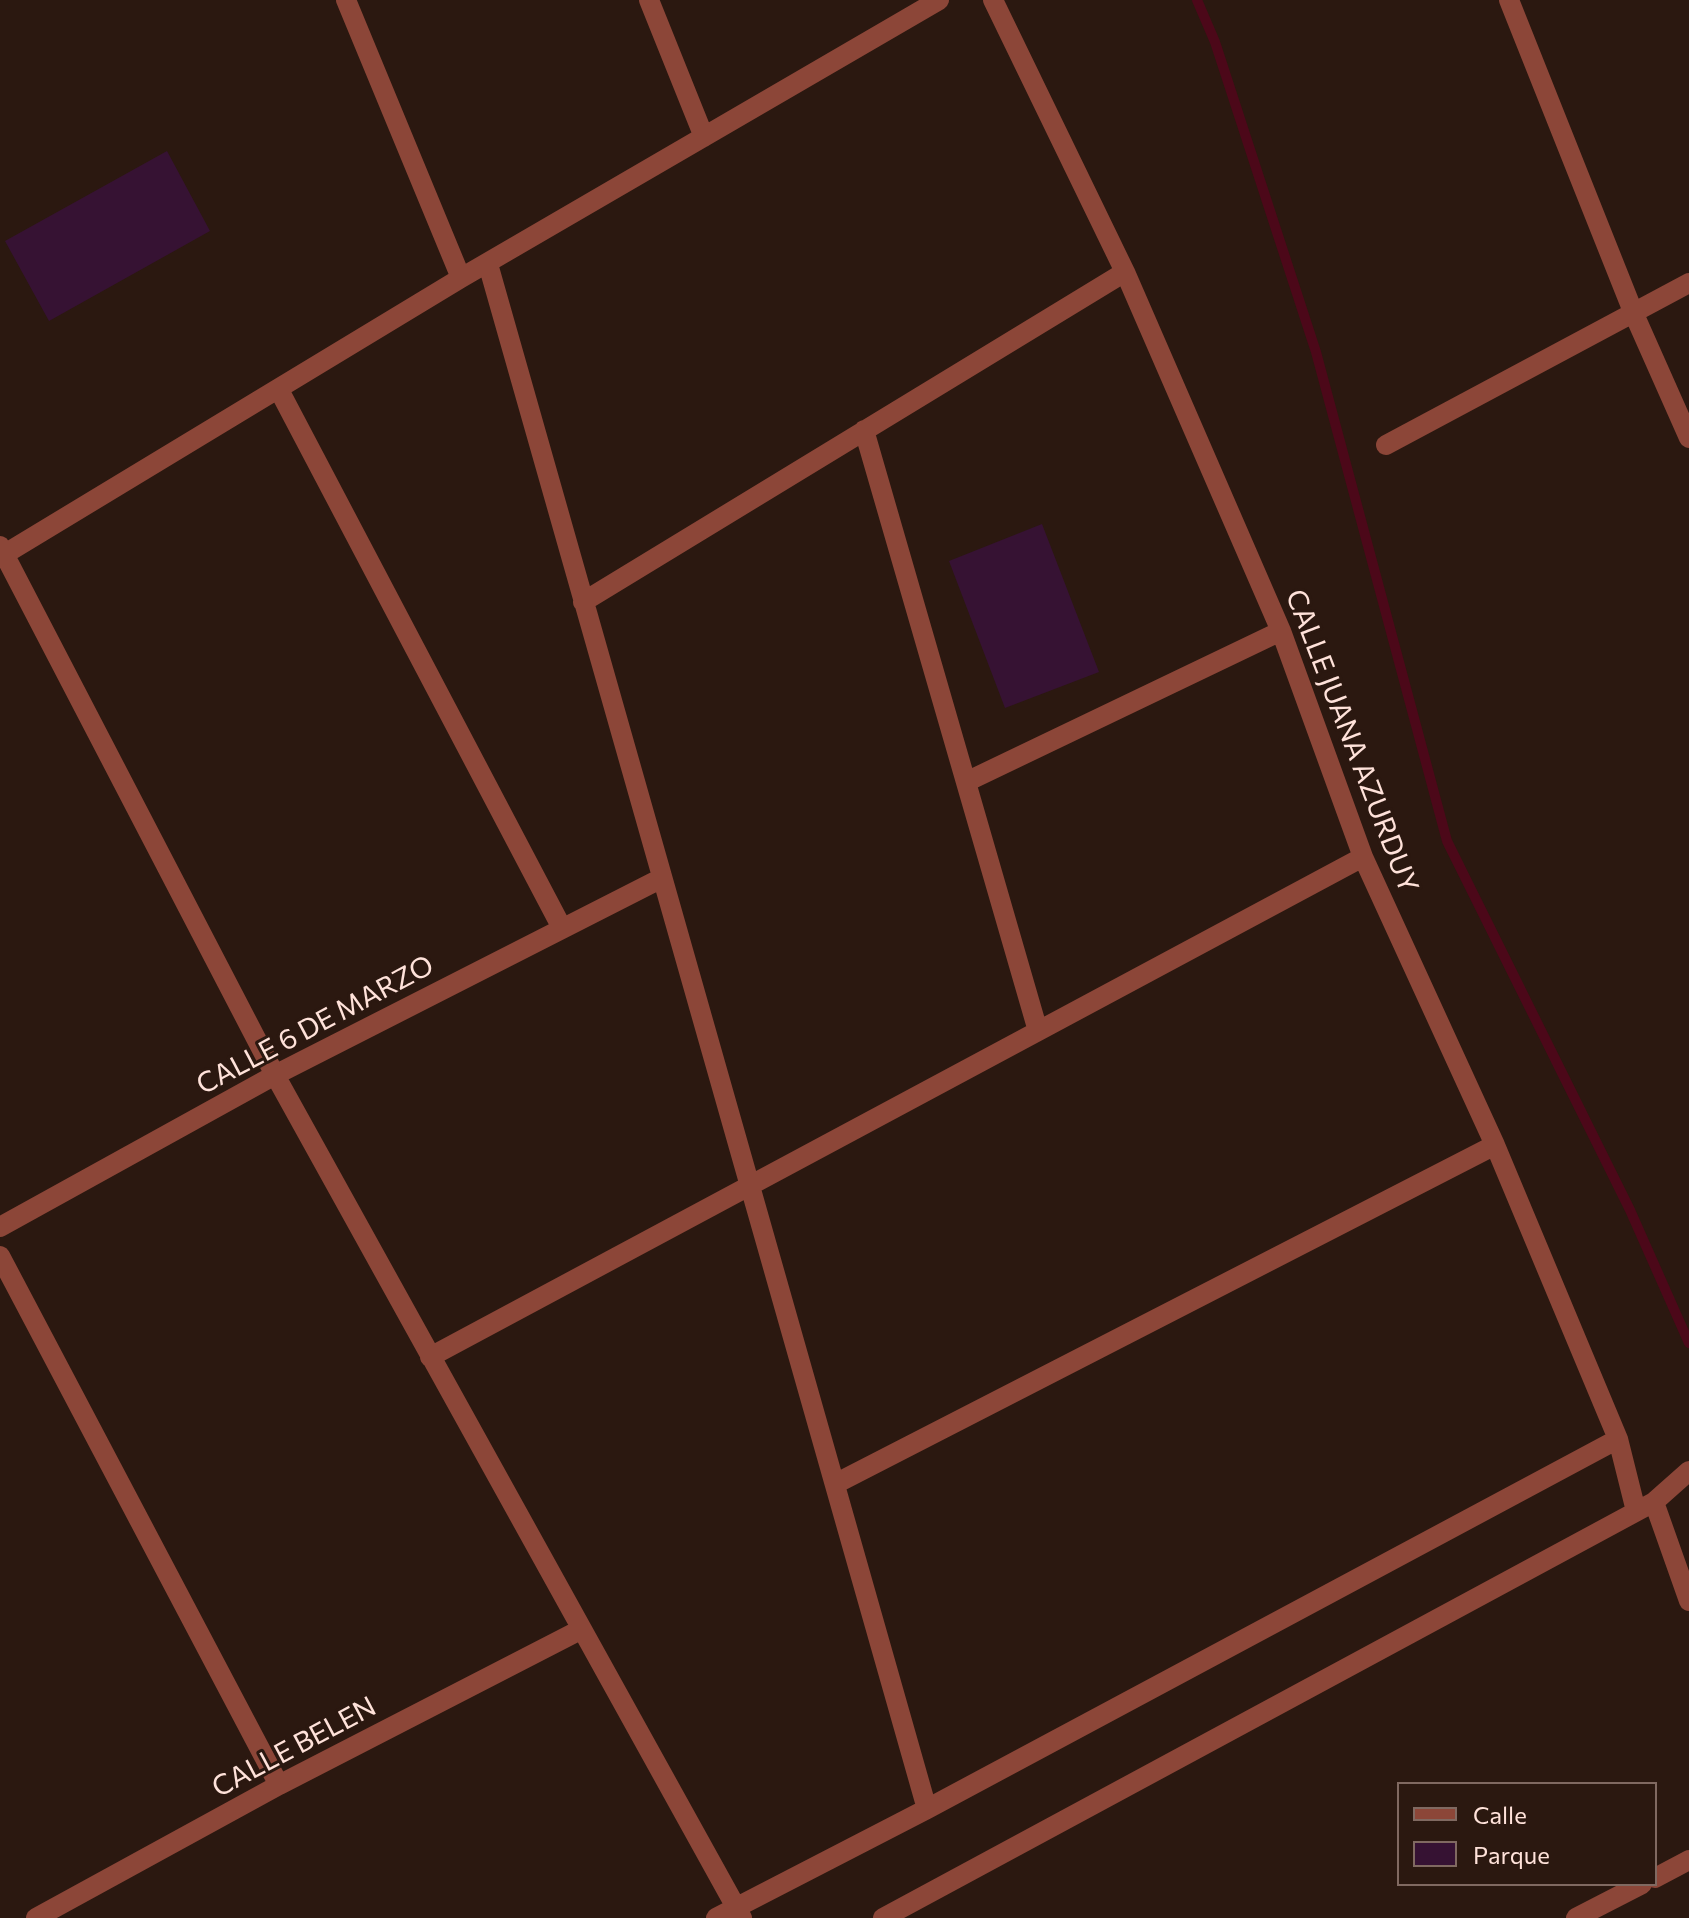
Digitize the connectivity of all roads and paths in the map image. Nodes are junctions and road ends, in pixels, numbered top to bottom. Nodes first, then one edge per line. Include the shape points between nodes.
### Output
1 (346, 0) edge
2 (649, 0) edge
3 (939, 0) edge
4 (993, 0) edge
5 (1509, 0) edge
6 (704, 137) junction
7 (488, 264) junction
8 (1125, 272) junction
9 (461, 278) junction
10 (1689, 283) edge
11 (1634, 314) junction
12 (279, 390) junction
13 (864, 430) junction
14 (1689, 438) edge
15 (1386, 445) dead end
16 (1, 552) edge
17 (583, 602) junction
18 (1281, 631) junction
19 (966, 782) junction
20 (1363, 857) junction
21 (660, 879) junction
22 (562, 928) junction
23 (1038, 1031) junction
24 (275, 1075) junction
25 (1495, 1145) junction
26 (748, 1186) junction
27 (0, 1227) edge
28 (0, 1256) edge
29 (430, 1357) junction
30 (1618, 1439) junction
31 (1689, 1471) edge
32 (835, 1484) junction
33 (1645, 1507) junction
34 (1689, 1601) edge
35 (580, 1630) junction
36 (279, 1785) junction
37 (927, 1809) junction
38 (1689, 1860) edge
39 (1657, 1877) edge
40 (1638, 1886) edge
41 (739, 1912) edge
42 (36, 1918) edge
43 (716, 1918) edge
44 (883, 1918) edge
45 (1576, 1918) edge

1 - 9 street
2 - 6 street
3 - 6 street
4 - 8 street, CALLE JUANA AZURDUY
5 - 11 street
6 - 7 street
7 - 9 street
7 - 17 street
8 - 13 street
8 - 18 street, CALLE JUANA AZURDUY
9 - 12 street
10 - 11 street
11 - 14 street
11 - 15 street
12 - 16 street
12 - 22 street
13 - 17 street
13 - 19 street
16 - 24 street
17 - 21 street
18 - 19 street
18 - 20 street, CALLE JUANA AZURDUY
19 - 23 street
20 - 23 street
20 - 25 street, CALLE JUANA AZURDUY
21 - 22 street, CALLE 6 DE MARZO
21 - 26 street
22 - 24 street, CALLE 6 DE MARZO
23 - 26 street
24 - 27 street, CALLE 6 DE MARZO
24 - 29 street
25 - 30 street, CALLE JUANA AZURDUY
25 - 32 street
26 - 29 street
26 - 32 street
28 - 36 street
29 - 35 street
30 - 33 street, CALLE JUANA AZURDUY
30 - 37 street
31 - 33 street
32 - 37 street
33 - 34 street, CALLE JUANA AZURDUY
33 - 44 street
35 - 36 street, CALLE BELEN
35 - 41 street
36 - 42 street, CALLE BELEN
37 - 41 street
38 - 39 street
40 - 45 street
41 - 43 street

